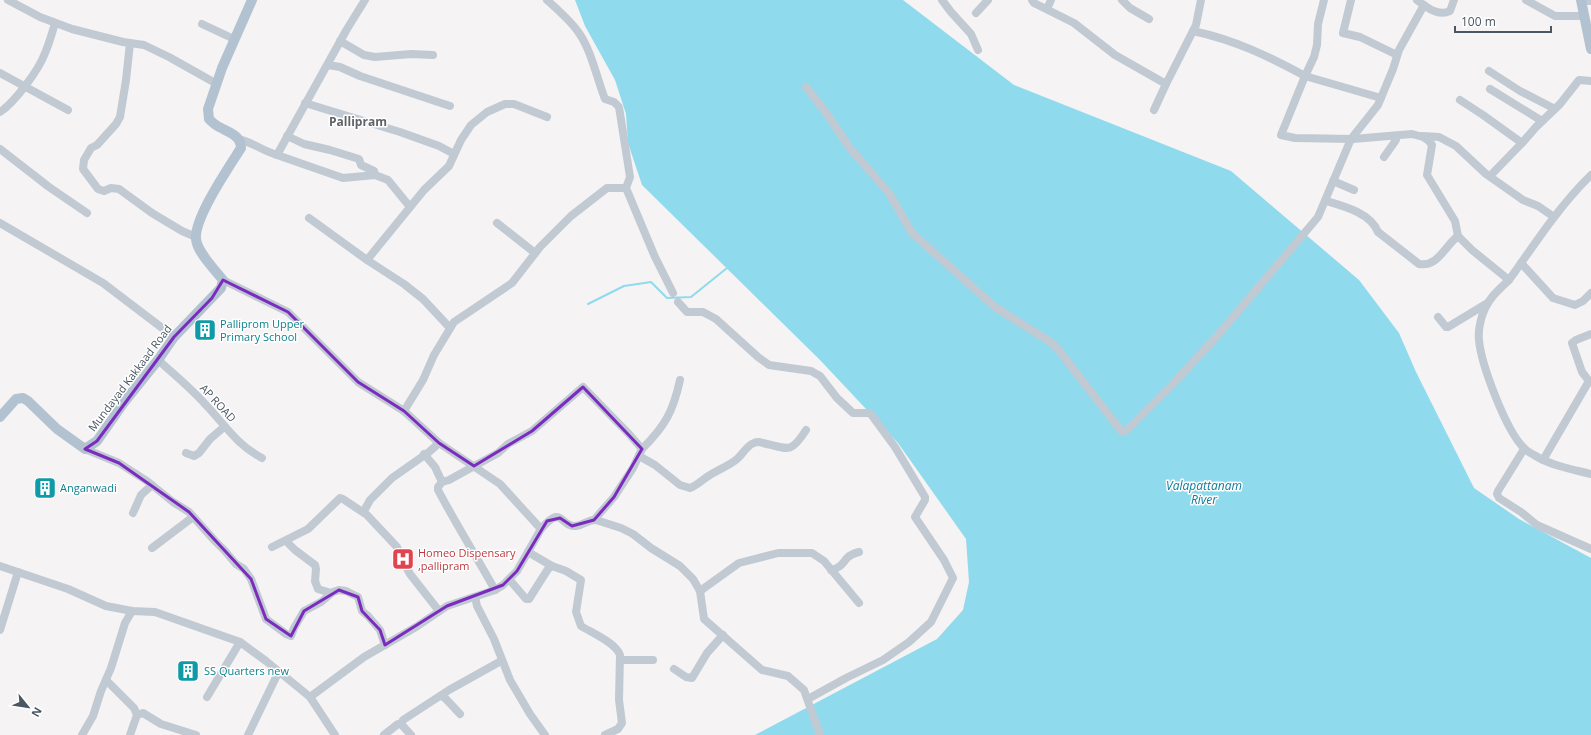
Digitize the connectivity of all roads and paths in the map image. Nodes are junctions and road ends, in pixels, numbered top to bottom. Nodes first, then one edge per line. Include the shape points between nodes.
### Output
1 (8, 0) edge
2 (252, 0) edge
3 (365, 0) edge
4 (547, 0) edge
5 (942, 0) edge
6 (988, 0) edge
7 (1032, 0) edge
8 (1051, 0) edge
9 (1122, 0) edge
10 (1201, 0) edge
11 (1324, 0) edge
12 (1350, 0) edge
13 (1417, 0) edge
14 (1454, 0) edge
15 (1526, 0) edge
16 (1581, 0) edge
17 (1591, 1) edge
18 (1424, 6) junction
19 (1047, 9) junction
20 (976, 13) dead end
21 (1584, 16) junction
22 (1149, 19) dead end
23 (55, 24) junction
24 (202, 24) dead end
25 (1193, 31) junction
26 (234, 39) junction
27 (340, 41) junction
28 (130, 43) junction
29 (1591, 49) edge
30 (978, 50) dead end
31 (433, 55) dead end
32 (1397, 55) junction
33 (328, 65) junction
34 (1490, 71) dead end
35 (0, 73) edge
36 (1305, 76) junction
37 (1591, 81) edge
38 (216, 84) junction
39 (1166, 84) junction
40 (24, 86) junction
41 (806, 87) dead end
42 (1490, 89) dead end
43 (1381, 98) junction
44 (1460, 100) dead end
45 (305, 103) junction
46 (450, 106) dead end
47 (1555, 109) junction
48 (68, 110) dead end
49 (1154, 110) dead end
50 (0, 112) edge
51 (547, 117) dead end
52 (1542, 121) junction
53 (287, 136) junction
54 (1393, 136) junction
55 (1419, 136) junction
56 (238, 139) junction
57 (1351, 139) junction
58 (1522, 143) junction
59 (0, 149) edge
60 (454, 154) junction
61 (277, 155) junction
62 (1384, 157) dead end
63 (374, 175) junction
64 (1591, 175) edge
65 (1490, 176) junction
66 (1333, 181) junction
67 (626, 188) junction
68 (1354, 190) dead end
69 (1326, 201) junction
70 (410, 207) junction
71 (87, 213) dead end
72 (1554, 217) junction
73 (309, 218) dead end
74 (0, 223) edge
75 (497, 223) dead end
76 (1458, 236) junction
77 (196, 238) junction
78 (535, 253) junction
79 (368, 260) junction
80 (1521, 263) junction
81 (223, 280) junction
82 (1509, 280) junction
83 (1591, 293) edge
84 (673, 294) dead end
85 (678, 302) dead end
86 (1486, 304) junction
87 (1438, 317) dead end
88 (450, 328) junction
89 (1591, 334) edge
90 (174, 337) junction
91 (158, 360) junction
92 (680, 380) dead end
93 (1590, 382) edge
94 (404, 411) junction
95 (0, 417) edge
96 (224, 427) junction
97 (806, 430) dead end
98 (439, 443) junction
99 (85, 449) junction
100 (1524, 449) junction
101 (186, 453) dead end
102 (640, 453) junction
103 (424, 454) junction
104 (262, 458) dead end
105 (1543, 460) junction
106 (474, 466) junction
107 (1591, 474) edge
108 (442, 482) junction
109 (152, 485) junction
110 (364, 511) junction
111 (133, 514) dead end
112 (193, 517) junction
113 (594, 520) junction
114 (541, 529) junction
115 (286, 541) junction
116 (272, 547) dead end
117 (152, 548) dead end
118 (1591, 548) edge
119 (528, 552) junction
120 (859, 552) dead end
121 (0, 566) edge
122 (552, 566) junction
123 (831, 570) junction
124 (18, 572) junction
125 (509, 579) junction
126 (494, 590) junction
127 (700, 591) junction
128 (331, 593) junction
129 (475, 597) junction
130 (859, 603) dead end
131 (132, 611) junction
132 (439, 611) junction
133 (0, 630) edge
134 (723, 635) junction
135 (240, 642) junction
136 (385, 645) junction
137 (620, 660) junction
138 (653, 660) dead end
139 (501, 661) junction
140 (674, 669) dead end
141 (279, 671) junction
142 (106, 680) junction
143 (441, 696) junction
144 (207, 697) dead end
145 (310, 697) junction
146 (808, 699) junction
147 (460, 714) dead end
148 (137, 715) junction
149 (401, 724) junction
150 (82, 735) edge
151 (130, 735) edge
152 (196, 735) edge
153 (248, 735) edge
154 (335, 735) edge
155 (384, 735) edge
156 (411, 735) edge
157 (545, 735) edge
158 (605, 735) edge
159 (820, 735) edge

1 - 23 street
2 - 26 main road
3 - 27 street
4 - 67 street via 580,34 605,99 619,107 630,177
5 - 30 street via 971,34
6 - 20 street
7 - 19 street
8 - 19 street
9 - 22 street
10 - 25 street
11 - 36 street via 1318,24 1317,45
12 - 32 street via 1343,33 1360,37
13 - 18 street
14 - 18 street via 1450,11 1446,13
15 - 21 street via 1555,16
16 - 17 street
16 - 21 main road
18 - 32 street
19 - 39 street via 1074,23 1115,55
21 - 29 main road
23 - 28 street
23 - 40 street via 45,54
24 - 26 street
25 - 36 street via 1232,41 1264,54
25 - 39 street
26 - 38 main road
27 - 31 street via 364,55 375,57
27 - 33 street
28 - 38 street via 144,45
28 - 77 street via 120,117 97,145 91,148 82,169 98,188 104,191 111,188 119,189 152,213
32 - 43 street
33 - 45 street
33 - 46 street
34 - 47 street via 1511,86
35 - 40 street
36 - 43 street
36 - 57 street via 1281,135 1295,138
37 - 47 street via 1579,80
38 - 56 main road via 208,109 209,118
39 - 49 street
40 - 48 street
40 - 50 street via 8,107
41 - 69 street via 849,147 889,193 912,233 995,307 1057,348 1122,432 1172,385 1218,336 1318,217
42 - 52 street
43 - 57 street via 1370,117
44 - 58 street
45 - 53 street
45 - 60 street via 400,132
47 - 52 street
51 - 60 street via 514,104 505,104 487,112 471,125
52 - 58 street
53 - 61 street
53 - 63 street via 304,144 359,159 361,165 374,171
54 - 55 street
54 - 57 street
54 - 62 street via 1395,143
55 - 65 street via 1445,139
55 - 76 street via 1432,145 1427,175 1455,221
56 - 61 street
56 - 77 main road via 241,148 212,196 198,225
57 - 66 street
58 - 65 street
59 - 71 street
60 - 70 street via 448,166
61 - 63 street via 343,178
63 - 70 street via 388,180
64 - 72 street
65 - 72 street via 1523,200
66 - 68 street
66 - 69 street
67 - 78 street via 607,188 571,216
67 - 84 street
69 - 76 street via 1357,212 1419,264 1427,265 1434,261
70 - 79 street
72 - 80 street
73 - 79 street
74 - 90 street via 103,283
75 - 78 street
76 - 82 street
77 - 81 main road via 202,254
78 - 88 street via 512,283 454,322
79 - 88 street via 423,299
80 - 82 street
80 - 83 street via 1553,298 1575,305
81 - 90 main road, Mundayad Kakkaad Road via 221,288
81 - 94 street via 288,312 358,382
82 - 86 street
85 - 146 street via 687,312 703,312 716,319 769,365 811,371 820,376 853,413 870,413 895,447 925,497 915,517 953,578 931,622 909,642 883,660
86 - 87 street via 1448,327
86 - 100 street via 1479,330 1482,356 1511,431
88 - 94 street
89 - 93 street via 1572,344 1582,372
90 - 91 main road, Mundayad Kakkaad Road
91 - 96 street, AP ROAD via 205,404
91 - 99 main road, Mundayad Kakkaad Road via 97,441
92 - 102 street via 668,418
93 - 105 street
94 - 98 street
95 - 99 main road via 16,399 23,398 57,430
96 - 101 street via 199,453 194,456
96 - 104 street, AP ROAD via 242,446
97 - 102 street via 798,444 788,448 756,442 751,444 727,467 690,488 680,484
98 - 103 street
98 - 106 street
99 - 109 street via 120,463
100 - 105 street
100 - 118 street via 1497,494 1499,498 1537,525
102 - 106 street via 629,434 583,387 532,431
102 - 113 street via 614,497
103 - 108 street via 435,467
103 - 110 street via 392,478 370,500
105 - 107 street via 1556,466
106 - 108 street
106 - 114 street via 500,484
108 - 126 street via 438,490
109 - 111 street via 142,495
109 - 112 street
110 - 115 street via 340,498 308,529
110 - 132 street via 397,548 410,574
112 - 117 street
112 - 128 street via 236,564 244,569 251,579 266,619 286,634 291,636 304,611
113 - 114 street via 572,526 554,517
113 - 127 street via 633,534 680,566
114 - 119 street
115 - 116 street
115 - 128 street via 315,565 318,589
119 - 122 street
119 - 125 street
120 - 123 street via 848,557 837,569
121 - 124 street
122 - 125 street via 529,599 526,599
122 - 137 street via 581,580 576,612 581,626 614,646 619,651
123 - 127 street via 824,561 812,553 778,553 740,563
123 - 130 street
124 - 131 street via 68,589 106,606
124 - 133 street
125 - 126 street
126 - 129 street
127 - 134 street via 704,619
128 - 136 street via 346,591 358,597 362,611 380,630
129 - 132 street
129 - 139 street
131 - 135 street via 155,612
131 - 142 street via 125,623
132 - 136 street
134 - 140 street via 707,653 692,678
134 - 146 street via 762,670 788,676 804,690
135 - 141 street
135 - 144 street
136 - 145 street via 364,657
137 - 138 street
137 - 158 street via 619,700 622,723 618,729
139 - 143 street
139 - 157 street via 519,697
141 - 145 street
141 - 153 street
142 - 148 street via 134,708
142 - 150 street via 93,716
143 - 147 street
143 - 149 street via 403,720
145 - 154 street
146 - 159 street
148 - 151 street
148 - 152 street via 144,713 161,724
149 - 155 street
149 - 156 street

